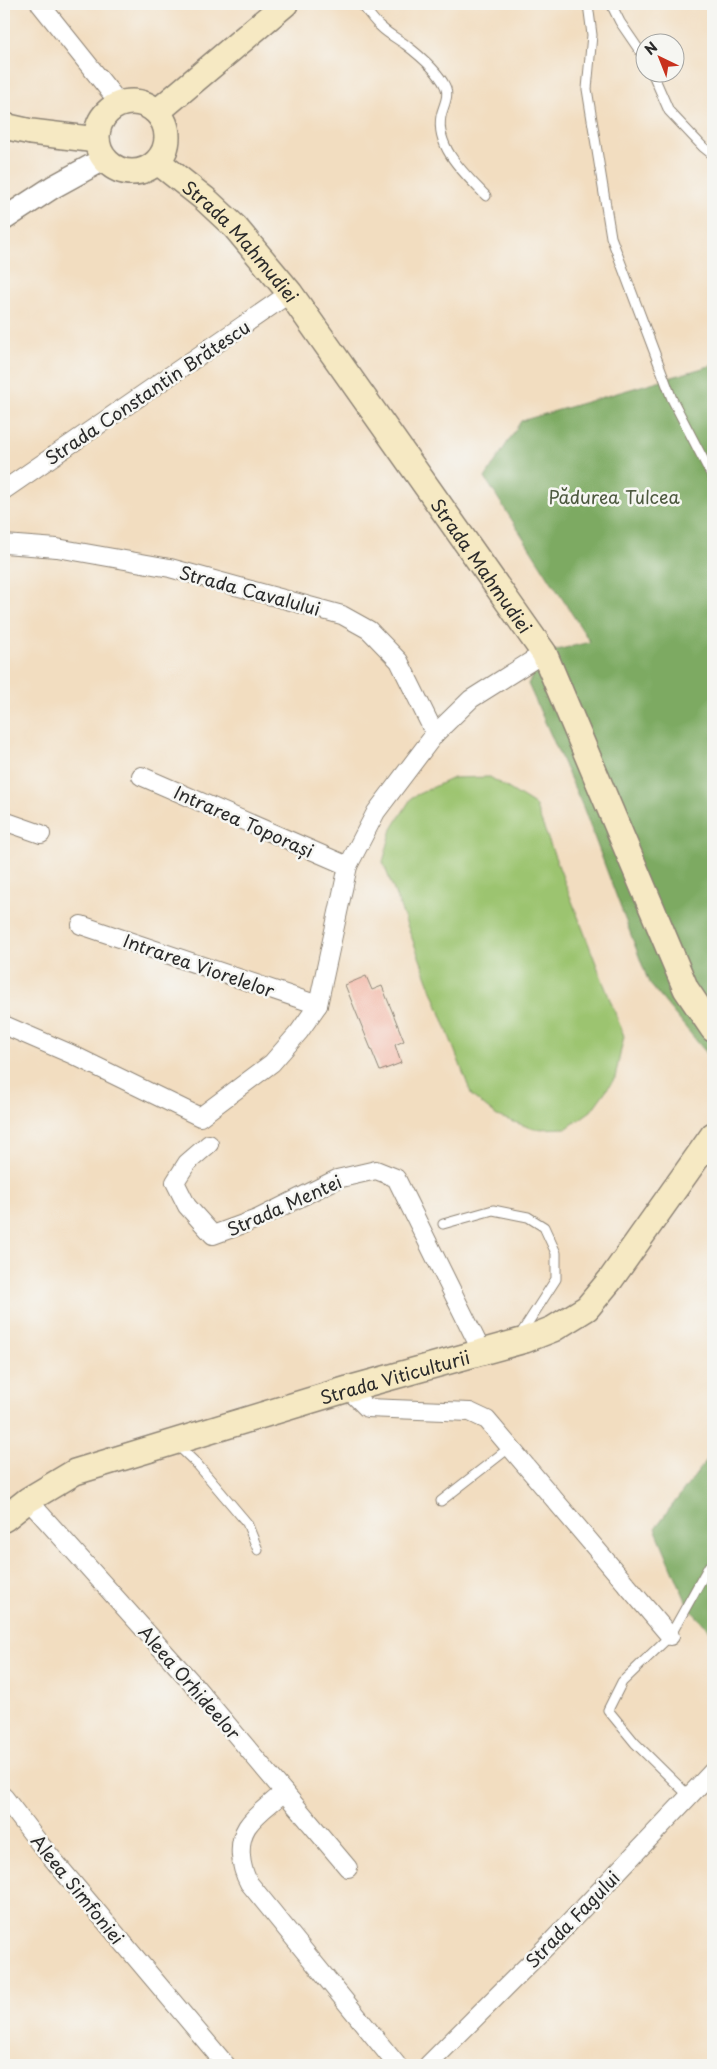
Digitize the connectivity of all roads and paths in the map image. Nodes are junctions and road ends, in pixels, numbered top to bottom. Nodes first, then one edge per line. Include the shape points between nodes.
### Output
1 (40, 4) edge
2 (285, 4) edge
3 (361, 4) edge
4 (588, 4) edge
5 (611, 4) edge
6 (634, 42) edge
7 (656, 82) edge
8 (120, 104) junction
9 (158, 112) junction
10 (4, 126) edge
11 (100, 150) junction
12 (713, 155) edge
13 (158, 162) junction
14 (486, 196) dead end
15 (4, 219) edge
16 (290, 293) junction
17 (713, 478) edge
18 (4, 490) edge
19 (4, 544) edge
20 (544, 653) junction
21 (435, 734) junction
22 (141, 776) dead end
23 (4, 821) edge
24 (42, 834) dead end
25 (348, 866) junction
26 (80, 925) dead end
27 (318, 1005) junction
28 (4, 1025) edge
29 (713, 1028) edge
30 (713, 1135) edge
31 (210, 1144) dead end
32 (443, 1224) dead end
33 (514, 1343) junction
34 (482, 1352) junction
35 (348, 1389) junction
36 (173, 1441) junction
37 (509, 1448) junction
38 (28, 1500) junction
39 (442, 1501) dead end
40 (4, 1519) edge
41 (258, 1550) dead end
42 (708, 1566) dead end
43 (670, 1636) junction
44 (713, 1770) edge
45 (284, 1792) junction
46 (690, 1796) junction
47 (4, 1798) edge
48 (348, 1868) dead end
49 (226, 2065) edge
50 (397, 2065) edge
51 (428, 2065) edge

1 - 8 street
2 - 9 main road
3 - 14 lane via 381,28 424,61 446,87 441,118 448,151
4 - 17 lane via 592,35 588,89 610,237 672,399
5 - 6 lane
7 - 12 lane via 669,111
8 - 9 main road via 140,103
8 - 11 main road via 102,118 98,129
9 - 13 main road via 167,131 166,148
10 - 11 main road
11 - 13 main road via 113,167 130,172 148,169
11 - 15 street via 53,187
13 - 16 main road, Strada Mahmudiei via 235,227
16 - 18 street, Strada Constantin Brătescu
16 - 20 main road, Strada Mahmudiei
19 - 21 street, Strada Cavalului via 57,548 170,568 342,615 370,630 399,661
20 - 21 street via 471,699
20 - 29 main road, Strada Mahmudiei via 686,989
21 - 25 street via 376,812
22 - 25 street, Intrarea Toporași
23 - 24 street
25 - 27 street
26 - 27 street, Intrarea Viorelelor
27 - 28 street via 272,1062 200,1117
30 - 33 main road, Strada Viticulturii via 587,1308 553,1328
31 - 34 street, Strada Mentei via 187,1163 175,1182 187,1206 213,1235 257,1219 337,1179 376,1170 396,1178
32 - 33 lane via 493,1210 528,1217 544,1227 556,1253 556,1279
33 - 34 main road, Strada Viticulturii
34 - 35 main road, Strada Viticulturii
35 - 36 main road, Strada Viticulturii
35 - 37 street via 367,1408 470,1412 486,1420
36 - 38 main road, Strada Viticulturii via 75,1472
36 - 41 lane via 247,1523
37 - 39 lane
37 - 43 street
38 - 40 main road, Strada Viticulturii
38 - 45 street, Aleea Orhideelor via 194,1685
42 - 43 lane
43 - 46 lane via 622,1682 608,1710 635,1743
44 - 46 street, Strada Fagului
45 - 48 street, Aleea Orhideelor
45 - 50 street via 246,1828 241,1849 242,1871
46 - 51 street, Strada Fagului
47 - 49 street, Aleea Simfoniei

